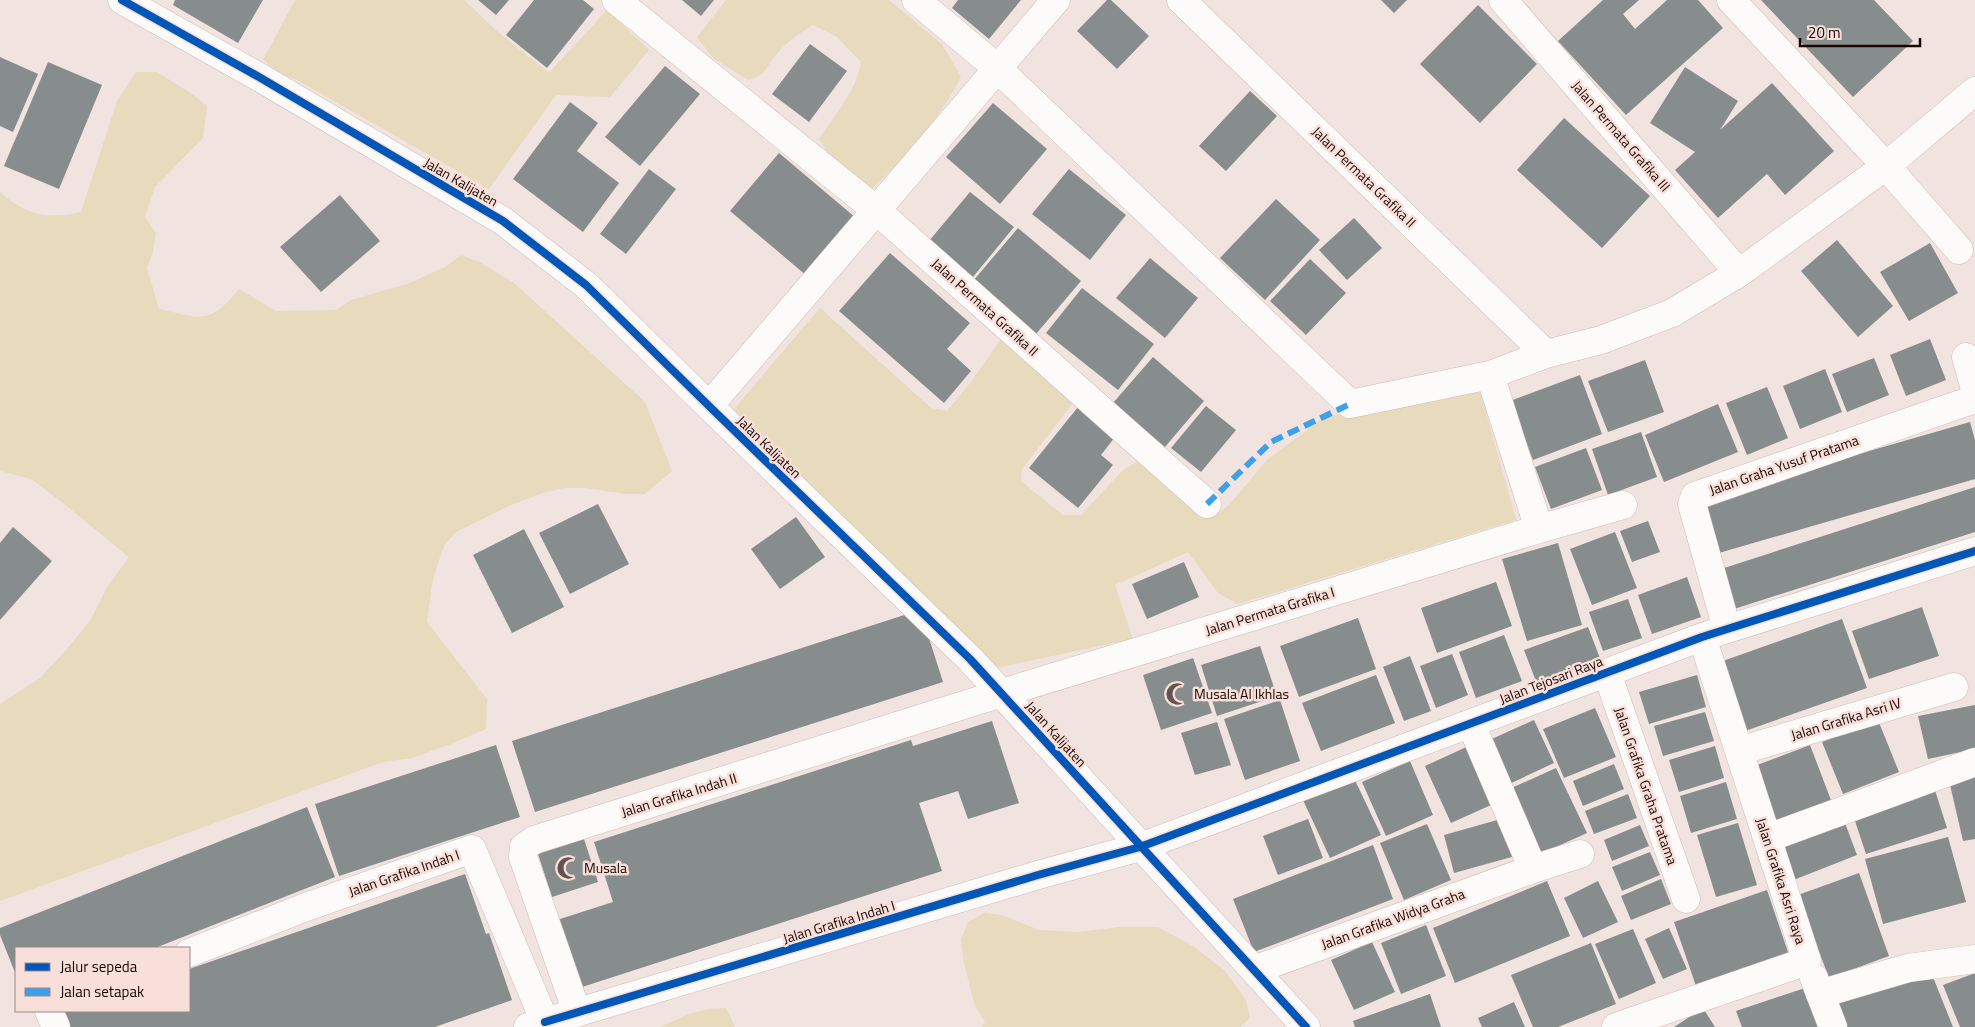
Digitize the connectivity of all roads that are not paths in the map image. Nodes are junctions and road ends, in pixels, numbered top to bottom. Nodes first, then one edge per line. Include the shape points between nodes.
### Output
1 (122, 0) edge
2 (616, 0) edge
3 (916, 0) edge
4 (1056, 0) edge
5 (1182, 0) edge
6 (1503, 0) edge
7 (1731, 0) edge
8 (997, 68) junction
9 (1975, 91) edge
10 (1886, 166) junction
11 (876, 210) junction
12 (1959, 250) dead end
13 (1739, 273) junction
14 (1546, 354) junction
15 (1966, 357) dead end
16 (1490, 375) junction
17 (1975, 389) edge
18 (1975, 399) edge
19 (709, 406) junction
20 (1206, 504) dead end
21 (1623, 505) dead end
22 (1539, 529) junction
23 (1975, 551) edge
24 (1715, 633) junction
25 (1607, 673) junction
26 (1954, 688) dead end
27 (1002, 693) junction
28 (1471, 724) junction
29 (1739, 751) junction
30 (1975, 762) edge
31 (1768, 838) junction
32 (1140, 847) junction
33 (1580, 854) dead end
34 (1533, 869) junction
35 (1686, 899) dead end
36 (190, 953) edge
37 (1975, 959) edge
38 (1807, 961) junction
39 (1254, 970) junction
40 (1820, 994) junction
41 (50, 1012) edge
42 (577, 1013) junction
43 (1632, 1024) edge
44 (536, 1025) edge
45 (56, 1027) edge
46 (1306, 1027) edge
47 (1833, 1027) edge

1 - 19 street, Jalan Kalijaten via 504,221 586,285
2 - 11 street, Jalan Permata Grafika II
3 - 8 street
4 - 8 street
5 - 14 street, Jalan Permata Grafika II
6 - 13 street, Jalan Permata Grafika III
7 - 10 street
8 - 11 street
8 - 16 street via 1350,404
9 - 10 street
10 - 12 street
10 - 13 street
11 - 19 street
11 - 20 street, Jalan Permata Grafika II
13 - 14 street via 1672,313 1601,340
14 - 16 street
15 - 17 street
16 - 22 street
18 - 24 street, Jalan Graha Yusuf Pratama via 1695,496 1692,504
19 - 27 street, Jalan Kalijaten
21 - 22 street, Jalan Permata Grafika I
22 - 27 street, Jalan Permata Grafika I
23 - 24 street, Jalan Tejosari Raya
24 - 25 street, Jalan Tejosari Raya
24 - 29 street, Jalan Grafika Asri Raya
25 - 28 street, Jalan Tejosari Raya
25 - 35 street, Jalan Grafika Graha Pratama
26 - 29 street, Jalan Grafika Asri IV
27 - 32 street, Jalan Kalijaten
27 - 42 street, Jalan Grafika Indah II via 534,840 524,846 523,856
28 - 32 street, Jalan Tejosari Raya
28 - 34 street
29 - 31 street, Jalan Grafika Asri Raya
30 - 31 street
31 - 38 street, Jalan Grafika Asri Raya
32 - 39 street, Jalan Kalijaten
32 - 42 street, Jalan Grafika Indah I
33 - 34 street, Jalan Grafika Widya Graha
34 - 39 street, Jalan Grafika Widya Graha
36 - 44 street, Jalan Grafika Indah I via 306,907 472,849
37 - 40 street via 1908,968
38 - 40 street
38 - 43 street, Jalan Grafika Asri Raya
39 - 46 street, Jalan Kalijaten
40 - 47 street
41 - 45 street
42 - 44 street, Jalan Grafika Indah I

